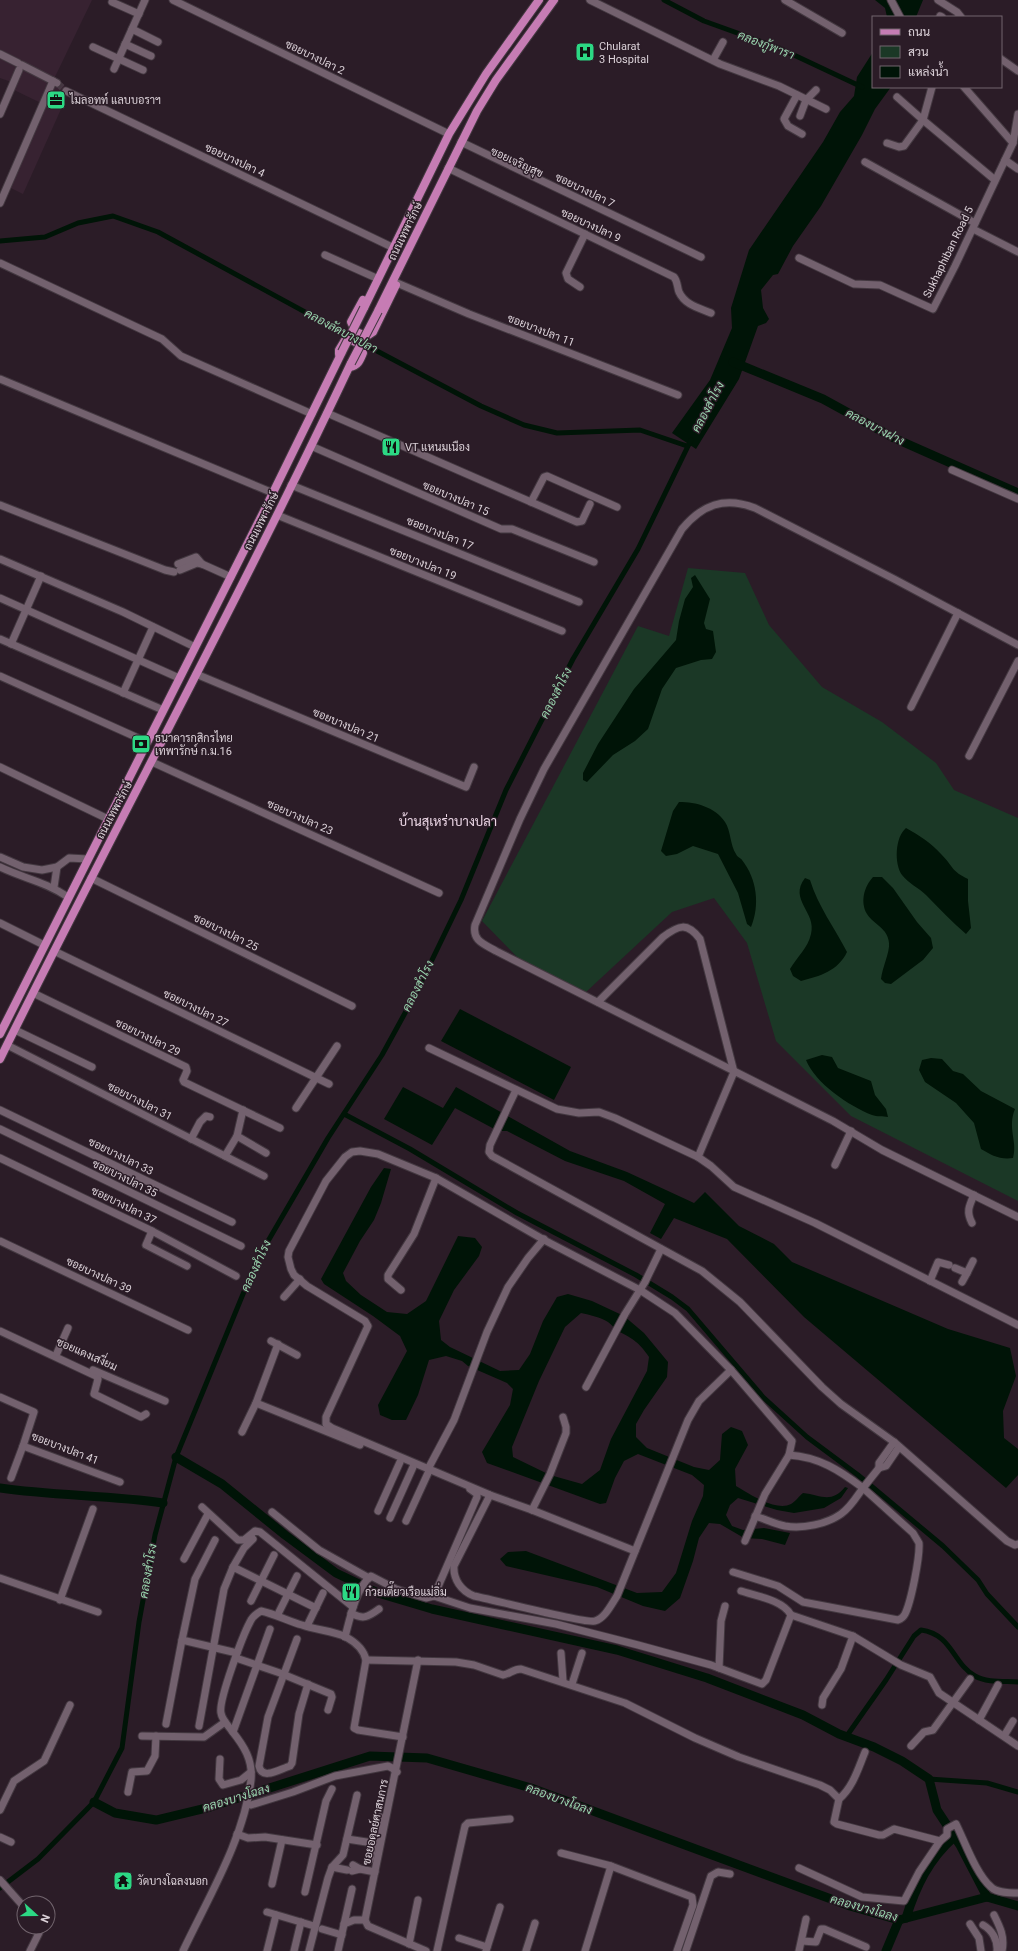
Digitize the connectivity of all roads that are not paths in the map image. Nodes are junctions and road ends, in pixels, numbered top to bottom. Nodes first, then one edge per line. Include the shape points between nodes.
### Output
1 (145, 0) edge
2 (173, 0) edge
3 (539, 0) edge
4 (554, 0) edge
5 (590, 0) edge
6 (785, 0) edge
7 (891, 0) edge
8 (938, 0) edge
9 (112, 2) dead end
10 (139, 14) junction
11 (899, 16) edge
12 (960, 16) edge
13 (132, 29) junction
14 (842, 33) dead end
15 (158, 42) dead end
16 (723, 42) dead end
17 (125, 44) junction
18 (93, 47) dead end
19 (0, 54) edge
20 (151, 56) dead end
21 (118, 58) junction
22 (713, 60) junction
23 (1002, 60) edge
24 (20, 66) junction
25 (114, 69) dead end
26 (143, 70) dead end
27 (1018, 71) edge
28 (932, 88) edge
29 (965, 88) edge
30 (816, 90) dead end
31 (66, 91) tunnel mouth
32 (797, 95) junction
33 (897, 97) dead end
34 (806, 100) junction
35 (826, 109) dead end
36 (0, 114) edge
37 (1018, 114) edge
38 (800, 116) dead end
39 (923, 120) junction
40 (449, 134) junction
41 (802, 134) dead end
42 (887, 143) dead end
43 (1012, 143) junction
44 (460, 144) junction
45 (1005, 160) junction
46 (865, 162) dead end
47 (448, 168) junction
48 (1018, 169) edge
49 (996, 180) junction
50 (0, 203) edge
51 (974, 226) junction
52 (584, 234) junction
53 (393, 249) junction
54 (407, 252) junction
55 (1018, 252) edge
56 (325, 255) dead end
57 (698, 258) dead end
58 (798, 258) dead end
59 (0, 263) edge
60 (374, 277) junction
61 (397, 283) junction
62 (580, 287) dead end
63 (711, 313) dead end
64 (341, 354) junction
65 (350, 365) junction
66 (0, 379) edge
67 (678, 395) dead end
68 (327, 413) junction
69 (312, 414) junction
70 (311, 446) junction
71 (952, 470) dead end
72 (291, 485) junction
73 (273, 493) junction
74 (1018, 500) edge
75 (531, 502) junction
76 (590, 504) dead end
77 (0, 505) edge
78 (617, 507) dead end
79 (277, 515) junction
80 (0, 559) edge
81 (594, 562) dead end
82 (41, 576) junction
83 (231, 577) junction
84 (0, 598) edge
85 (579, 602) dead end
86 (26, 610) junction
87 (958, 613) junction
88 (153, 628) junction
89 (562, 631) dead end
90 (0, 639) edge
91 (11, 644) junction
92 (1018, 645) edge
93 (195, 647) junction
94 (139, 660) junction
95 (1018, 661) edge
96 (196, 674) junction
97 (0, 676) edge
98 (179, 678) junction
99 (123, 693) junction
100 (911, 707) dead end
101 (163, 710) junction
102 (147, 742) junction
103 (969, 756) dead end
104 (152, 762) junction
105 (0, 767) edge
106 (474, 767) dead end
107 (108, 819) junction
108 (0, 857) edge
109 (88, 859) junction
110 (0, 867) edge
111 (57, 867) junction
112 (42, 870) junction
113 (90, 878) junction
114 (41, 881) junction
115 (54, 887) junction
116 (439, 892) dead end
117 (68, 897) junction
118 (0, 922) edge
119 (44, 944) junction
120 (54, 952) junction
121 (32, 968) junction
122 (43, 973) junction
123 (33, 993) junction
124 (598, 1002) junction
125 (352, 1006) dead end
126 (3, 1019) edge
127 (15, 1030) junction
128 (0, 1034) edge
129 (7, 1045) junction
130 (337, 1046) dead end
131 (429, 1048) dead end
132 (0, 1059) edge
133 (92, 1067) dead end
134 (734, 1072) junction
135 (316, 1078) junction
136 (329, 1084) dead end
137 (516, 1090) junction
138 (296, 1108) dead end
139 (0, 1110) edge
140 (243, 1110) junction
141 (210, 1117) dead end
142 (280, 1128) dead end
143 (0, 1130) edge
144 (851, 1131) junction
145 (237, 1136) junction
146 (191, 1139) junction
147 (266, 1153) dead end
148 (225, 1156) junction
149 (698, 1157) junction
150 (0, 1158) edge
151 (835, 1165) dead end
152 (264, 1176) dead end
153 (436, 1178) junction
154 (974, 1195) junction
155 (1018, 1217) edge
156 (232, 1222) dead end
157 (972, 1223) dead end
158 (152, 1231) junction
159 (544, 1239) junction
160 (0, 1241) edge
161 (240, 1246) dead end
162 (661, 1249) junction
163 (973, 1261) dead end
164 (187, 1266) dead end
165 (967, 1273) junction
166 (236, 1276) dead end
167 (300, 1279) junction
168 (930, 1281) junction
169 (962, 1282) dead end
170 (401, 1290) dead end
171 (640, 1290) junction
172 (284, 1297) dead end
173 (1018, 1325) edge
174 (0, 1327) edge
175 (68, 1328) dead end
176 (188, 1330) dead end
177 (0, 1331) edge
178 (56, 1353) junction
179 (297, 1355) dead end
180 (731, 1370) junction
181 (586, 1387) dead end
182 (0, 1397) edge
183 (165, 1401) dead end
184 (256, 1403) junction
185 (146, 1414) dead end
186 (563, 1417) dead end
187 (242, 1432) dead end
188 (897, 1445) junction
189 (23, 1446) junction
190 (788, 1455) junction
191 (400, 1462) junction
192 (413, 1467) junction
193 (428, 1471) junction
194 (11, 1478) dead end
195 (120, 1482) dead end
196 (864, 1486) junction
197 (490, 1495) junction
198 (202, 1507) dead end
199 (93, 1509) dead end
200 (532, 1510) junction
201 (378, 1511) dead end
202 (272, 1512) dead end
203 (208, 1514) junction
204 (755, 1516) junction
205 (390, 1518) dead end
206 (406, 1521) dead end
207 (253, 1539) dead end
208 (215, 1540) dead end
209 (745, 1541) dead end
210 (1018, 1544) edge
211 (635, 1551) junction
212 (274, 1555) dead end
213 (184, 1559) dead end
214 (233, 1567) junction
215 (733, 1572) dead end
216 (297, 1576) dead end
217 (0, 1578) edge
218 (368, 1580) junction
219 (260, 1581) junction
220 (740, 1591) dead end
221 (324, 1593) dead end
222 (288, 1595) junction
223 (434, 1596) junction
224 (60, 1600) junction
225 (251, 1601) dead end
226 (725, 1606) dead end
227 (316, 1608) junction
228 (379, 1609) dead end
229 (352, 1610) junction
230 (98, 1612) dead end
231 (279, 1612) dead end
232 (791, 1614) junction
233 (308, 1624) dead end
234 (270, 1629) dead end
235 (853, 1636) junction
236 (345, 1637) junction
237 (182, 1640) junction
238 (297, 1640) dead end
239 (212, 1648) junction
240 (561, 1653) dead end
241 (582, 1653) dead end
242 (236, 1656) junction
243 (366, 1660) junction
244 (418, 1660) junction
245 (257, 1665) junction
246 (719, 1668) junction
247 (283, 1674) junction
248 (970, 1679) dead end
249 (563, 1681) junction
250 (308, 1684) junction
251 (572, 1684) junction
252 (998, 1685) dead end
253 (952, 1702) junction
254 (70, 1705) dead end
255 (822, 1705) dead end
256 (328, 1710) dead end
257 (979, 1720) junction
258 (1012, 1721) dead end
259 (225, 1722) junction
260 (166, 1724) dead end
261 (199, 1726) dead end
262 (233, 1732) junction
263 (142, 1736) dead end
264 (156, 1736) junction
265 (1004, 1736) junction
266 (403, 1739) junction
267 (911, 1746) dead end
268 (1018, 1746) edge
269 (865, 1752) dead end
270 (220, 1759) dead end
271 (397, 1772) junction
272 (251, 1776) junction
273 (332, 1789) dead end
274 (128, 1792) dead end
275 (357, 1795) dead end
276 (839, 1799) junction
277 (251, 1805) dead end
278 (0, 1810) edge
279 (380, 1817) dead end
280 (510, 1819) dead end
281 (237, 1834) junction
282 (0, 1837) edge
283 (347, 1839) junction
284 (282, 1840) junction
285 (940, 1841) junction
286 (11, 1842) dead end
287 (373, 1843) junction
288 (317, 1845) junction
289 (561, 1853) dead end
290 (340, 1860) junction
291 (370, 1860) dead end
292 (612, 1866) junction
293 (332, 1867) junction
294 (350, 1867) junction
295 (799, 1868) dead end
296 (375, 1872) junction
297 (730, 1874) dead end
298 (0, 1880) edge
299 (272, 1884) dead end
300 (352, 1889) dead end
301 (305, 1892) dead end
302 (1018, 1893) edge
303 (16, 1898) edge
304 (418, 1900) dead end
305 (500, 1906) dead end
306 (268, 1912) dead end
307 (276, 1915) junction
308 (994, 1915) dead end
309 (806, 1919) dead end
310 (365, 1920) junction
311 (301, 1922) junction
312 (535, 1923) dead end
313 (344, 1924) junction
314 (970, 1924) dead end
315 (983, 1925) dead end
316 (314, 1926) junction
317 (322, 1929) dead end
318 (38, 1935) edge
319 (342, 1935) junction
320 (459, 1938) dead end
321 (802, 1941) junction
322 (409, 1944) junction
323 (866, 1947) dead end
324 (486, 1949) edge
325 (423, 1950) edge
326 (686, 1950) dead end
327 (30, 1951) edge
328 (183, 1951) edge
329 (267, 1951) edge
330 (294, 1951) edge
331 (308, 1951) edge
332 (338, 1951) edge
333 (436, 1951) edge
334 (526, 1951) edge
335 (585, 1951) edge
336 (677, 1951) edge
337 (799, 1951) edge
338 (981, 1951) edge
339 (997, 1951) edge
340 (1002, 1951) edge

1 - 10 street
2 - 40 street, ซอยบางปลา 2
3 - 40 main road, ถนนเทพารักษ์ via 486,74
4 - 44 main road, ถนนเทพารักษ์ via 496,80
5 - 22 street
6 - 14 street
7 - 11 street
8 - 12 street
9 - 10 street
10 - 13 street
13 - 15 street
13 - 17 street
16 - 22 street
17 - 20 street
17 - 21 street
18 - 21 street
19 - 24 street
21 - 25 street
21 - 26 street
22 - 32 street
23 - 27 street
24 - 36 street
24 - 50 street via 55,82
28 - 39 street
29 - 43 street
30 - 34 street
31 - 53 street, ซอยบางปลา 4
32 - 34 street
32 - 41 street via 784,120 788,126
33 - 39 street
34 - 35 street
34 - 38 street
37 - 43 street, Sukhaphiban Road 5
39 - 42 street via 904,146 898,147
39 - 49 street
40 - 53 main road, ถนนเทพารักษ์
43 - 45 street, Sukhaphiban Road 5
44 - 47 main road, ถนนเทพารักษ์
44 - 57 street, ซอยบางปลา 7
45 - 48 street
45 - 49 street, Sukhaphiban Road 5
46 - 51 street
47 - 52 street, ซอยบางปลา 9
47 - 54 main road, ถนนเทพารักษ์
49 - 51 street, Sukhaphiban Road 5
51 - 55 street
51 - 58 street, Sukhaphiban Road 5 via 932,309 880,285 854,284
52 - 62 street via 566,273 568,279
52 - 63 street, ซอยบางปลา 9 via 674,276 684,300
53 - 60 main road
53 - 64 main road, ถนนเทพารักษ์, bridge
54 - 61 main road
54 - 65 main road, ถนนเทพารักษ์, bridge
56 - 60 street
59 - 69 street via 162,339 184,357
60 - 61 main road via 352,322 359,334 367,336 373,332
61 - 67 street, ซอยบางปลา 11 via 469,314
64 - 65 main road via 339,350 345,340 352,340 361,345 363,353 359,361 354,366
64 - 69 main road, ถนนเทพารักษ์
65 - 68 main road, ถนนเทพารักษ์
66 - 73 street
68 - 70 main road, ถนนเทพารักษ์
68 - 75 street
69 - 73 main road, ถนนเทพารักษ์
70 - 72 main road, ถนนเทพารักษ์
70 - 81 street, ซอยบางปลา 15 via 501,529 512,529
71 - 74 street
72 - 79 main road, ถนนเทพารักษ์
72 - 85 street, ซอยบางปลา 17
73 - 83 main road, ถนนเทพารักษ์
75 - 76 street via 577,522 582,521
75 - 78 street via 544,477 547,476
77 - 83 street via 177,568 196,558 202,564
79 - 89 street, ซอยบางปลา 19
79 - 96 main road, ถนนเทพารักษ์
80 - 82 street
82 - 86 street
82 - 88 street
83 - 93 main road, ถนนเทพารักษ์
84 - 86 street
86 - 91 street
86 - 94 street
87 - 92 street
87 - 100 street
87 - 124 street via 746,505 718,504 692,517 682,529 544,769 520,819 473,932 477,940
88 - 93 street
88 - 94 street
90 - 91 street
91 - 99 street
93 - 98 main road, ถนนเทพารักษ์
94 - 98 street
94 - 99 street
95 - 103 street
96 - 104 main road, ถนนเทพารักษ์
96 - 106 street, ซอยบางปลา 21 via 466,787
97 - 102 street
98 - 101 main road, ถนนเทพารักษ์
99 - 101 street
101 - 102 main road, ถนนเทพารักษ์
102 - 107 main road, ถนนเทพารักษ์
104 - 113 main road, ถนนเทพารักษ์
104 - 116 street, ซอยบางปลา 23
105 - 107 street
107 - 109 main road, ถนนเทพารักษ์
108 - 112 street via 23,867
109 - 111 street via 69,858
109 - 117 main road, ถนนเทพารักษ์
110 - 114 street
111 - 112 street
111 - 115 street
112 - 114 street
113 - 120 main road, ถนนเทพารักษ์
113 - 125 street, ซอยบางปลา 25
114 - 115 street
115 - 117 street
117 - 119 main road, ถนนเทพารักษ์
118 - 119 street
119 - 121 main road, ถนนเทพารักษ์
120 - 122 main road, ถนนเทพารักษ์
120 - 135 street, ซอยบางปลา 27
121 - 122 main road
121 - 126 main road, ถนนเทพารักษ์
122 - 123 main road, ถนนเทพารักษ์
123 - 127 main road, ถนนเทพารักษ์
123 - 140 street, ซอยบางปลา 29 via 186,1067 184,1082
124 - 134 street
124 - 134 street via 674,928 683,926 693,929 700,939
126 - 128 main road, ถนนเทพารักษ์
127 - 129 main road, ถนนเทพารักษ์
127 - 133 street
129 - 132 main road, ถนนเทพารักษ์
129 - 146 street, ซอยบางปลา 31
130 - 135 street
131 - 137 street
134 - 144 street
134 - 149 street
135 - 136 street, ซอยบางปลา 27
135 - 138 street
137 - 149 street via 567,1112 598,1112 615,1118
137 - 162 street via 490,1145 489,1152 492,1156
139 - 156 street, ซอยบางปลา 33
140 - 142 street, ซอยบางปลา 29
140 - 145 street
141 - 146 street via 206,1116 203,1119
143 - 161 street, ซอยบางปลา 35
144 - 151 street
144 - 154 street via 882,1150
145 - 147 street
145 - 148 street
146 - 148 street, ซอยบางปลา 31
148 - 152 street, ซอยบางปลา 31
149 - 168 street via 734,1187 815,1223
150 - 158 street, ซอยบางปลา 37
153 - 159 street
153 - 167 street via 378,1154 360,1151 352,1152 345,1157 326,1181 289,1251 291,1269
153 - 170 street via 414,1234 388,1275 390,1282
154 - 155 street
154 - 157 street via 968,1210
158 - 164 street via 146,1245
158 - 166 street, ซอยบางปลา 37
159 - 171 street
159 - 193 street via 508,1287 476,1359 454,1420
160 - 176 street, ซอยบางปลา 39
162 - 171 street
162 - 188 street via 693,1265 735,1298 822,1388
163 - 165 street
165 - 168 street via 938,1262
165 - 169 street
167 - 172 street
167 - 193 street via 365,1321 368,1326 326,1416 326,1424
168 - 173 street
171 - 180 street via 675,1313
171 - 181 street
174 - 178 street, ซอยแดงเสงี่ยม
175 - 178 street
177 - 185 street via 96,1376 98,1379 94,1394 141,1417
178 - 183 street, ซอยแดงเสงี่ยม
179 - 184 street via 275,1342
180 - 190 street via 791,1439 792,1445
180 - 211 street via 696,1406 668,1467
182 - 189 street, ซอยบางปลา 41 via 34,1412
184 - 187 street
184 - 191 street
186 - 200 street via 566,1430 550,1474
188 - 196 street via 886,1466 879,1468
188 - 210 street via 1007,1541
189 - 194 street
189 - 195 street, ซอยบางปลา 41
190 - 196 street via 815,1459
190 - 204 street
191 - 192 street
191 - 201 street
192 - 193 street
192 - 205 street
193 - 197 street
193 - 206 street
193 - 223 street via 477,1494
196 - 204 street via 841,1514 820,1523 785,1526
196 - 215 street via 913,1533 919,1543 910,1600 903,1618 898,1620 806,1603 778,1586
197 - 200 street
197 - 211 street via 454,1566 454,1574 467,1593 594,1622 603,1617 616,1596
198 - 203 street
199 - 224 street
200 - 211 street
202 - 218 street via 319,1550
203 - 213 street
203 - 229 street via 241,1541 255,1531 260,1532
204 - 209 street
207 - 214 street via 244,1548
208 - 237 street via 195,1578
212 - 219 street
214 - 219 street
214 - 239 street via 224,1589
216 - 222 street
217 - 224 street
218 - 223 street via 371,1576 396,1589 426,1598
218 - 229 street
219 - 222 street
219 - 225 street
220 - 232 street via 781,1605
221 - 227 street
222 - 227 street
222 - 231 street
223 - 246 street via 470,1608 556,1624
224 - 230 street
226 - 246 street via 721,1621
227 - 233 street
228 - 229 street via 362,1618
229 - 236 street
232 - 235 street
232 - 246 street via 763,1684
234 - 245 street
235 - 253 street via 901,1665 930,1677 939,1692
235 - 255 street via 847,1655 823,1698
236 - 242 street via 261,1611 250,1621
236 - 243 street via 363,1652
237 - 239 street
237 - 260 street
238 - 247 street
239 - 242 street
239 - 261 street
240 - 249 street
241 - 251 street
242 - 245 street
242 - 259 street via 220,1707
243 - 244 street
243 - 266 street via 354,1728
244 - 249 street via 474,1665 503,1675 521,1669
244 - 266 street, ซอยอดุลย์ศาสนการ
245 - 247 street
245 - 262 street
247 - 250 street
247 - 250 street via 268,1717 260,1751 259,1768 264,1774 290,1766 292,1763 299,1714
248 - 253 street
249 - 251 street
250 - 256 street via 331,1694
251 - 276 street via 625,1703 695,1738 739,1756 820,1785
252 - 257 street
253 - 257 street
253 - 267 street via 933,1730 924,1732
254 - 278 street via 44,1761 14,1781
257 - 265 street
258 - 265 street
259 - 262 street
259 - 264 street via 204,1737
262 - 272 street via 248,1756
263 - 264 street
264 - 274 street via 154,1760 147,1771 132,1772
265 - 268 street
266 - 271 street, ซอยอดุลย์ศาสนการ
269 - 276 street via 850,1788
270 - 272 street via 219,1779 223,1785
271 - 277 street via 388,1766 335,1776
271 - 296 street, ซอยอดุลย์ศาสนการ
272 - 281 street
273 - 288 street via 326,1801
275 - 283 street
276 - 285 street via 834,1822 837,1824 879,1835 894,1829
279 - 287 street
280 - 333 street via 468,1823 465,1826
281 - 284 street via 248,1838
281 - 328 street
282 - 286 street
283 - 287 street
283 - 290 street
284 - 288 street
284 - 299 street
285 - 295 street via 919,1872 904,1901 862,1897
285 - 302 street via 947,1835 948,1828 956,1824 991,1887 1002,1892
287 - 291 street
288 - 301 street
289 - 292 street
290 - 293 street
290 - 294 street
292 - 335 street
292 - 336 street via 692,1897 693,1905
293 - 294 street
293 - 316 street
294 - 296 street
296 - 310 street, ซอยอดุลย์ศาสนการ
297 - 326 street via 718,1872 711,1876
298 - 303 street
300 - 313 street
304 - 322 street
305 - 324 street
306 - 307 street
307 - 311 street
307 - 329 street
308 - 340 street via 1001,1929
309 - 321 street
310 - 313 street via 354,1920
310 - 322 street via 368,1926
311 - 316 street
311 - 330 street
312 - 334 street
313 - 319 street
314 - 338 street via 979,1938
315 - 339 street via 992,1933 998,1945
316 - 331 street
317 - 319 street
318 - 327 street
319 - 332 street
320 - 324 street
321 - 323 street via 816,1942 824,1928
321 - 337 street
322 - 325 street

